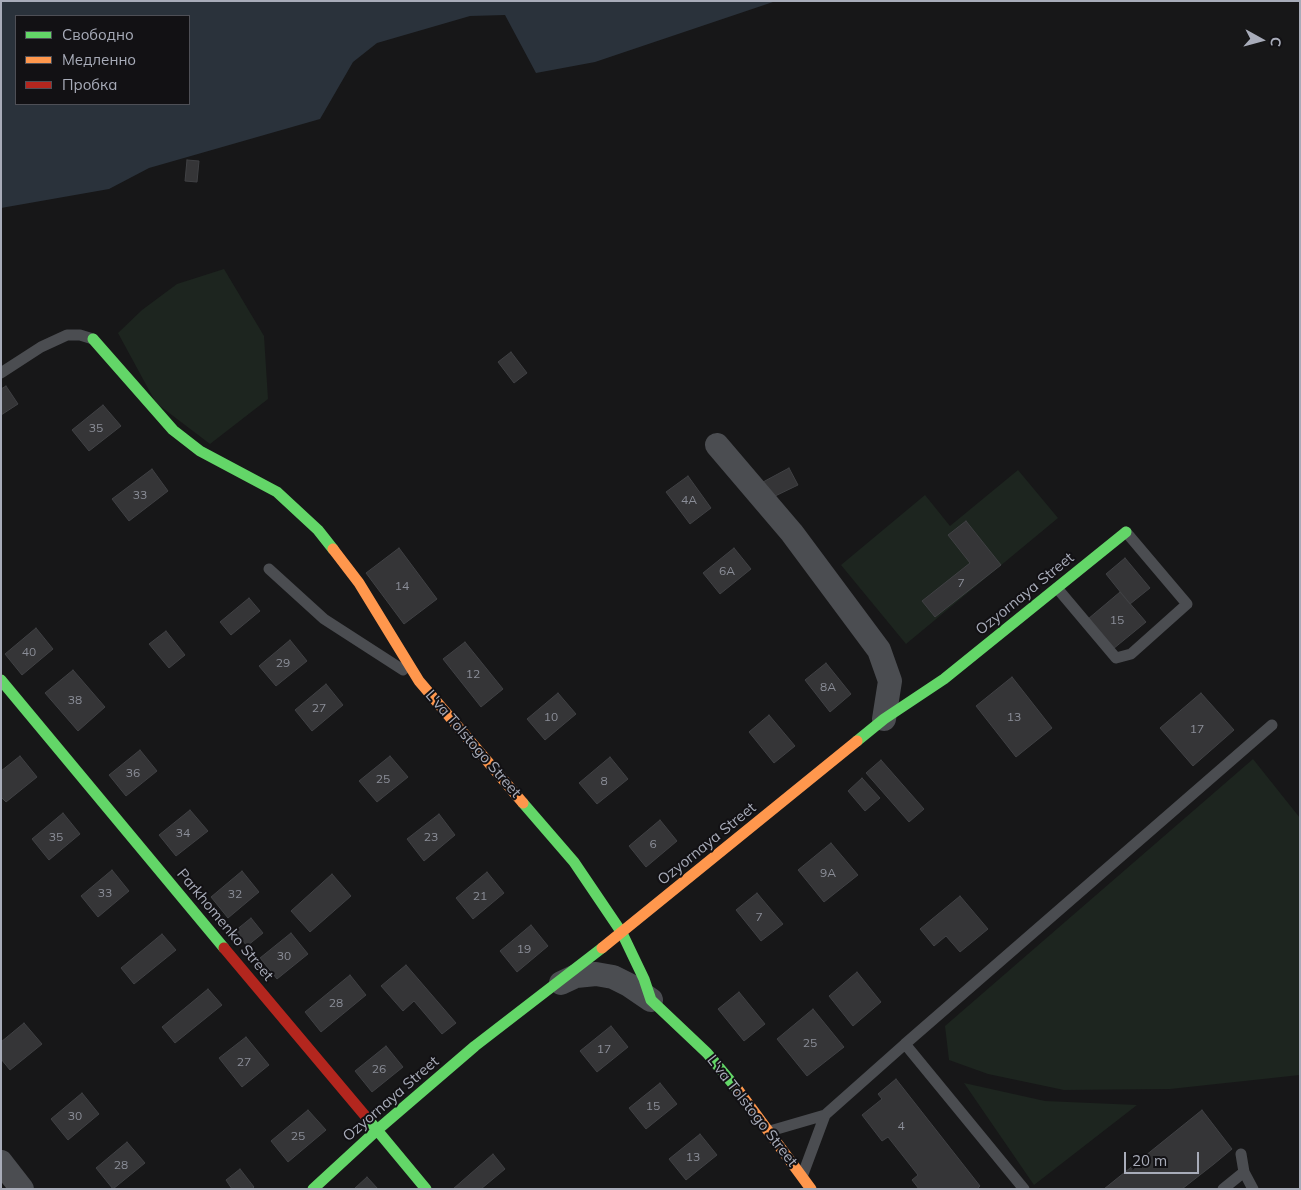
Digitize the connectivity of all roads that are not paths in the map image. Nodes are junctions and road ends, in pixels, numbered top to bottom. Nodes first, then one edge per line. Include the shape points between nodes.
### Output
1 (93, 339) joint
2 (1, 373) edge
3 (716, 445) dead end
4 (1126, 532) joint
5 (269, 569) dead end
6 (1057, 588) junction
7 (1, 680) edge
8 (419, 681) junction
9 (884, 719) junction
10 (1272, 725) dead end
11 (622, 933) junction
12 (555, 986) junction
13 (651, 1000) junction
14 (905, 1044) junction
15 (825, 1115) junction
16 (376, 1131) junction
17 (770, 1131) junction
18 (1241, 1154) dead end
19 (1, 1162) edge
20 (1244, 1172) junction
21 (802, 1177) junction
22 (22, 1189) edge
23 (313, 1189) edge
24 (426, 1189) edge
25 (811, 1189) edge
26 (1024, 1189) edge
27 (1223, 1189) edge
28 (1254, 1189) edge

1 - 2 lane via 80,334 66,335
1 - 8 street, L'va Tolstogo Street via 173,430 200,452 277,492 318,530 359,583
3 - 9 street via 792,533 879,650 890,681
4 - 6 street, Ozyornaya Street
4 - 6 lane via 1187,604 1131,654 1116,658
5 - 8 lane via 324,619
6 - 9 street, Ozyornaya Street via 944,679
7 - 16 street, Parkhomenko Street
8 - 11 street, L'va Tolstogo Street via 574,862
9 - 11 street, Ozyornaya Street
10 - 14 lane
11 - 12 street, Ozyornaya Street
11 - 13 street, L'va Tolstogo Street
12 - 13 street via 576,976 596,974 629,985
12 - 16 street, Ozyornaya Street via 475,1046
13 - 17 street, L'va Tolstogo Street via 707,1053
14 - 15 lane
14 - 26 lane
15 - 17 lane
15 - 21 lane
16 - 23 street, Ozyornaya Street
16 - 24 street, Parkhomenko Street
17 - 21 street, L'va Tolstogo Street
18 - 20 lane
19 - 22 street
20 - 27 lane
20 - 28 lane
21 - 25 street, L'va Tolstogo Street

